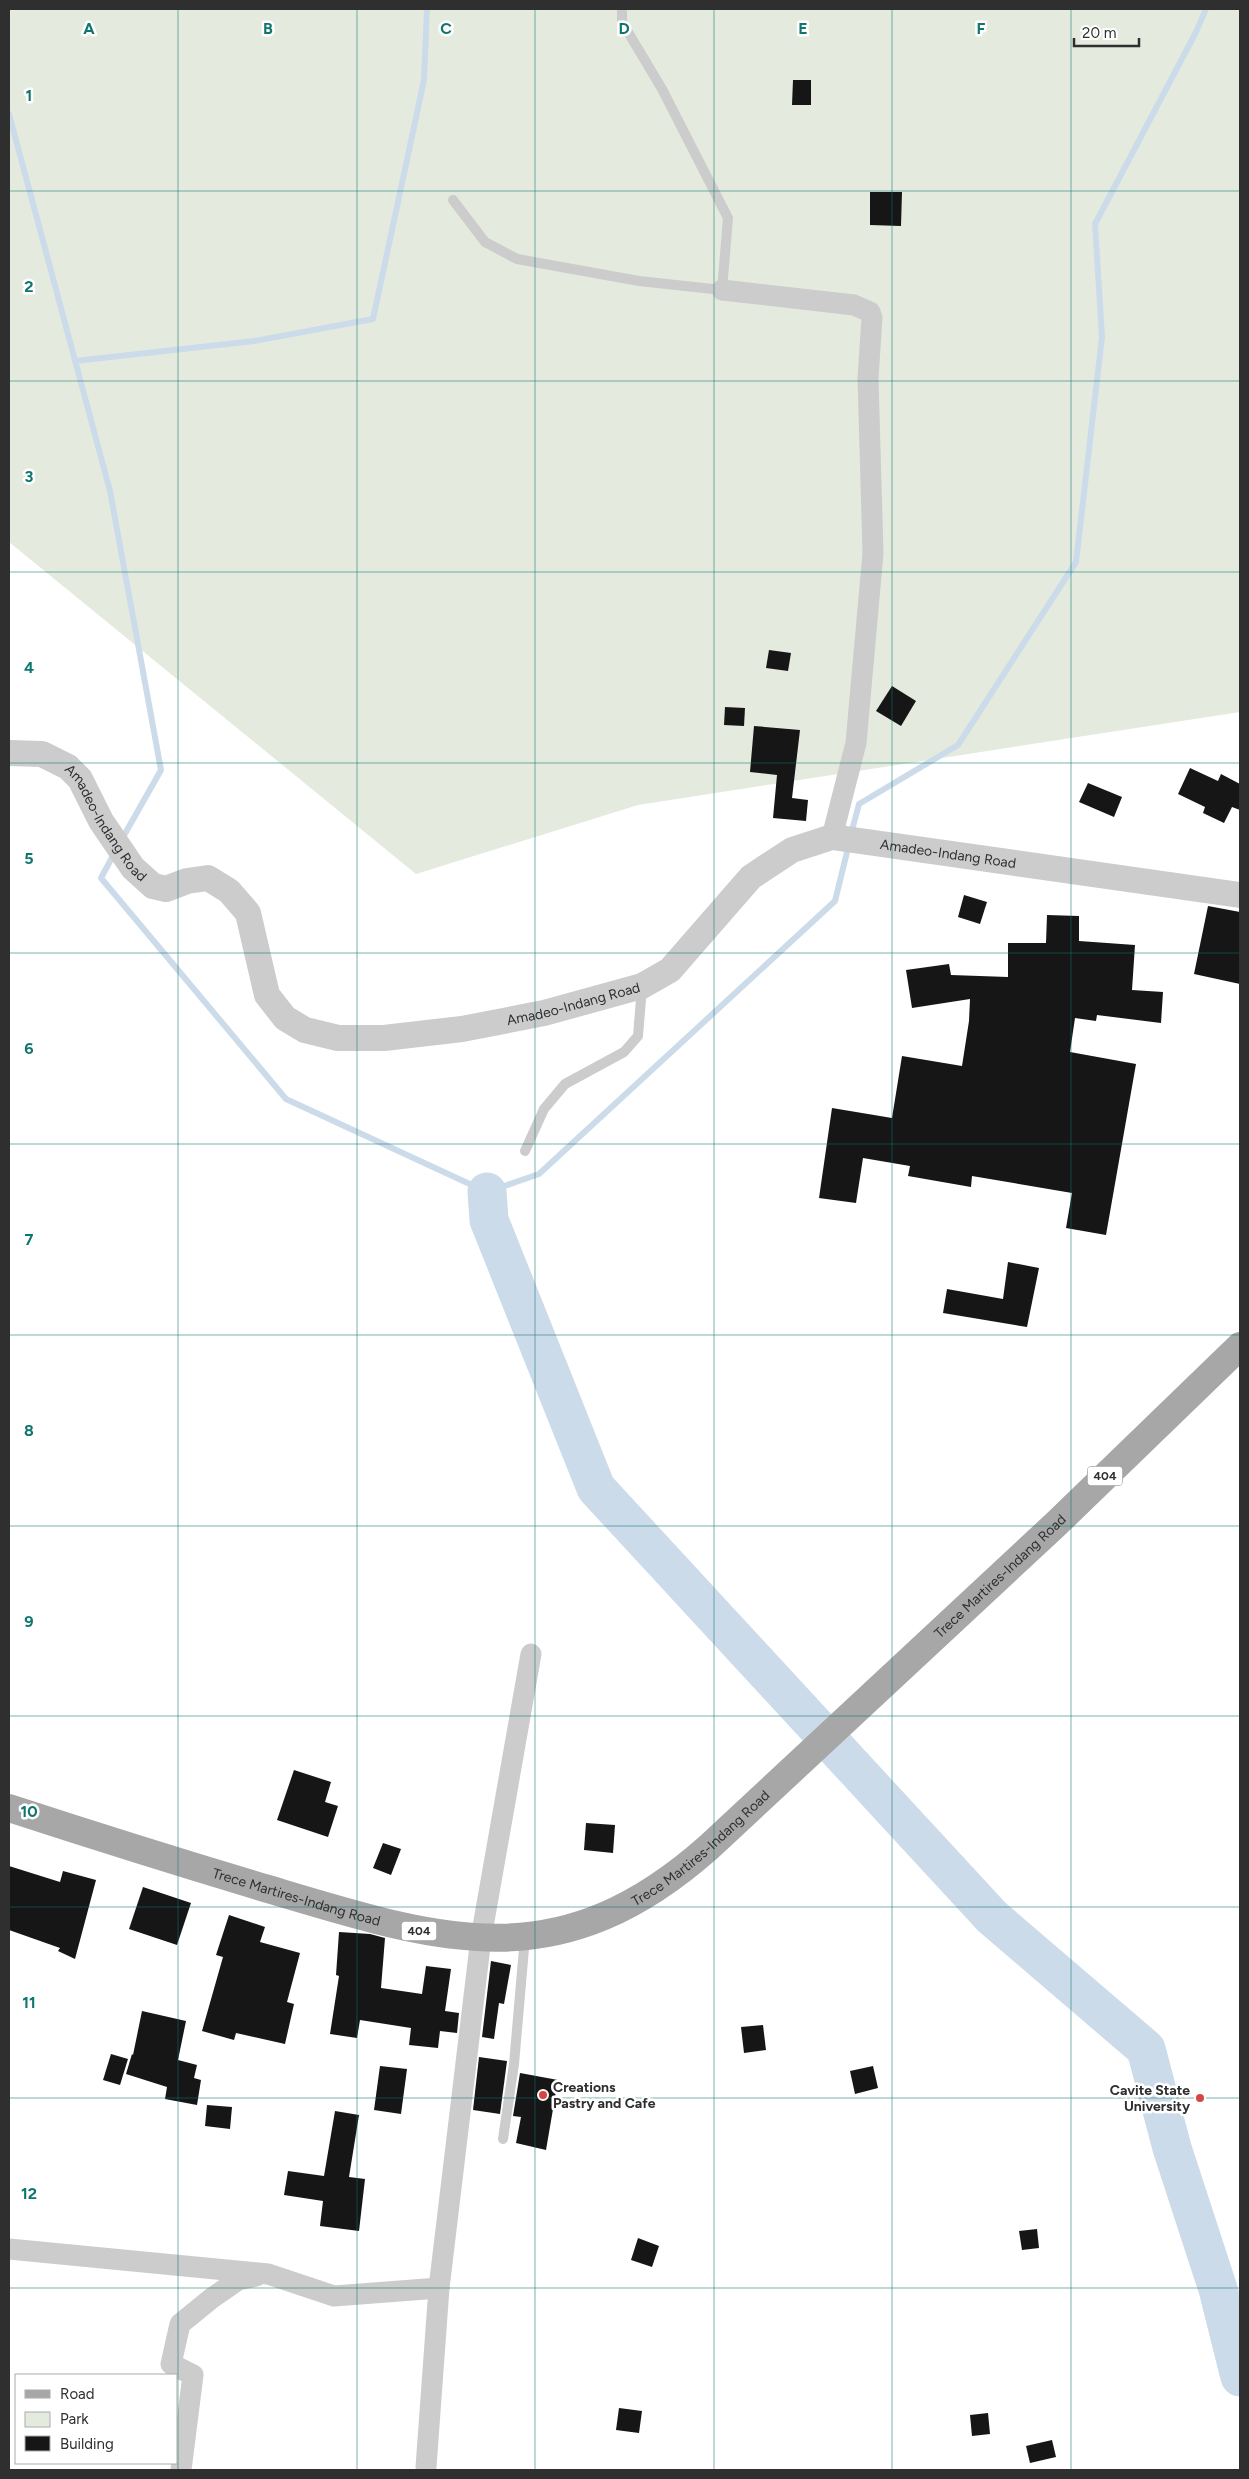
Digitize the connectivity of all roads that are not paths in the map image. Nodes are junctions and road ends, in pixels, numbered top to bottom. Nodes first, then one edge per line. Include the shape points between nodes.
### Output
1 (622, 9) edge
2 (453, 200) dead end
3 (722, 290) junction
4 (9, 753) edge
5 (836, 836) junction
6 (1240, 895) edge
7 (642, 986) junction
8 (525, 1151) dead end
9 (1240, 1346) edge
10 (530, 1654) dead end
11 (9, 1808) edge
12 (525, 1937) junction
13 (481, 1938) junction
14 (503, 2139) dead end
15 (9, 2250) edge
16 (268, 2274) junction
17 (439, 2288) junction
18 (426, 2467) dead end
19 (181, 2470) edge

1 - 3 lane via 622,22 662,89 728,218
2 - 3 lane via 485,242 516,259 639,281
3 - 5 street via 854,305 870,312 872,318 868,378 872,554 856,743
4 - 7 street, Amadeo-Indang Road via 42,754 68,767 80,779 101,821 132,868 152,886 166,889 208,878 229,892 248,914 267,995 285,1018 305,1030 338,1038 384,1038 462,1029 544,1013
5 - 6 street, Amadeo-Indang Road
5 - 7 street, Amadeo-Indang Road via 792,850 751,877 670,970
7 - 8 lane via 638,1036 624,1052 566,1084 544,1109
9 - 12 main road, Trece Martires-Indang Road / 404 via 897,1673 691,1862 649,1893 605,1916 586,1924
10 - 13 street
11 - 13 main road, Trece Martires-Indang Road / 404 via 370,1919 430,1933
12 - 13 main road, Trece Martires-Indang Road / 404
12 - 14 lane via 514,2064
13 - 17 street
15 - 16 street
16 - 17 street via 334,2296
16 - 19 street via 238,2280 180,2324 171,2364 193,2375
17 - 18 street

